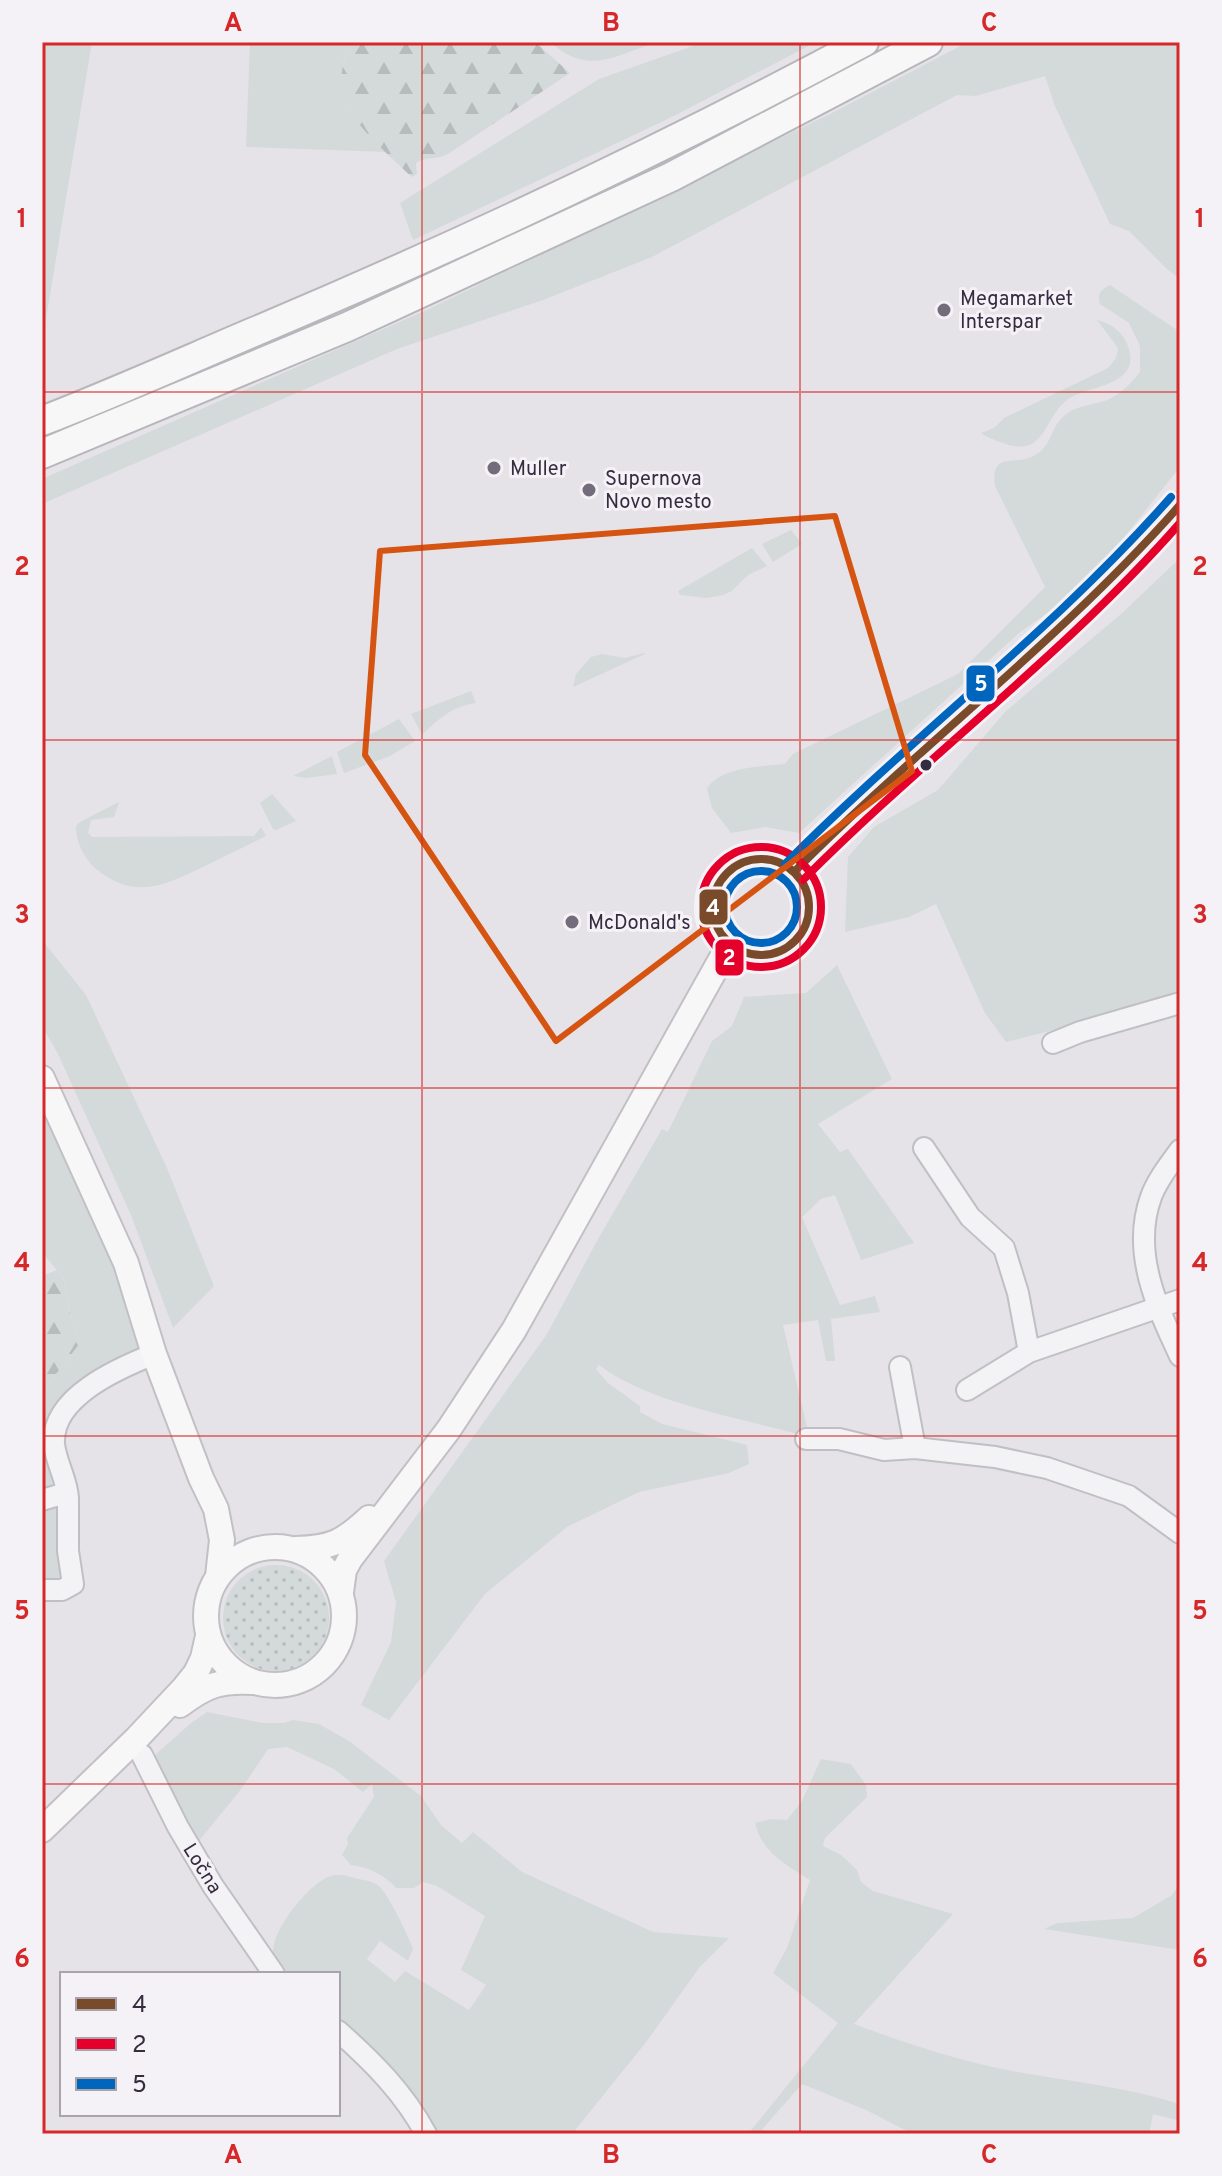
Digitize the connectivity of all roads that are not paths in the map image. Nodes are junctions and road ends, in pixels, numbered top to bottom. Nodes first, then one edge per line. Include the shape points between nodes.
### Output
1 (864, 42) edge
2 (928, 42) edge
3 (42, 421) edge
4 (42, 454) edge
5 (1180, 505) edge
6 (794, 872) junction
7 (730, 943) junction
8 (1180, 1003) edge
9 (1053, 1043) dead end
10 (42, 1078) edge
11 (924, 1148) dead end
12 (1180, 1150) edge
13 (1180, 1300) edge
14 (1157, 1307) junction
15 (1029, 1352) junction
16 (154, 1354) junction
17 (1180, 1356) edge
18 (900, 1367) dead end
19 (967, 1390) dead end
20 (806, 1439) dead end
21 (915, 1448) junction
22 (407, 1484) junction
23 (68, 1498) junction
24 (42, 1500) edge
25 (216, 1509) junction
26 (1180, 1533) edge
27 (283, 1548) junction
28 (218, 1576) junction
29 (42, 1590) edge
30 (341, 1592) junction
31 (208, 1636) junction
32 (253, 1682) junction
33 (140, 1747) junction
34 (42, 1830) edge
35 (273, 1972) edge
36 (340, 2033) edge
37 (426, 2134) edge

1 - 3 highway via 657,150 473,235
2 - 4 highway via 671,177 347,327
5 - 6 main road via 1104,588 895,773
6 - 7 main road via 809,901 808,917 796,938 776,952 760,955
6 - 7 main road via 769,859 740,863 728,871 716,892 714,916
7 - 22 main road via 514,1330
8 - 9 street
10 - 16 main road via 126,1263
11 - 15 street via 970,1217 1004,1248
12 - 14 street via 1151,1196 1145,1221 1144,1259
13 - 14 street
14 - 15 street
14 - 17 street
15 - 19 street
16 - 23 street via 83,1391 57,1423 54,1444
16 - 25 main road
18 - 21 street
20 - 21 street via 839,1439 884,1450
21 - 26 street via 1047,1468 1129,1496
22 - 27 main road via 335,1545
22 - 30 main road via 350,1559
23 - 24 street
23 - 29 street via 73,1584
25 - 27 main road via 234,1528
25 - 28 main road via 222,1540
27 - 28 main road via 252,1551
27 - 30 main road via 314,1558
28 - 31 main road via 209,1594
30 - 32 main road via 345,1614 333,1656 296,1683
31 - 32 main road via 233,1672
31 - 33 main road via 196,1673
32 - 33 main road via 220,1682 198,1691
33 - 34 main road
33 - 35 street, Ločna via 178,1827
36 - 37 street via 385,2075

